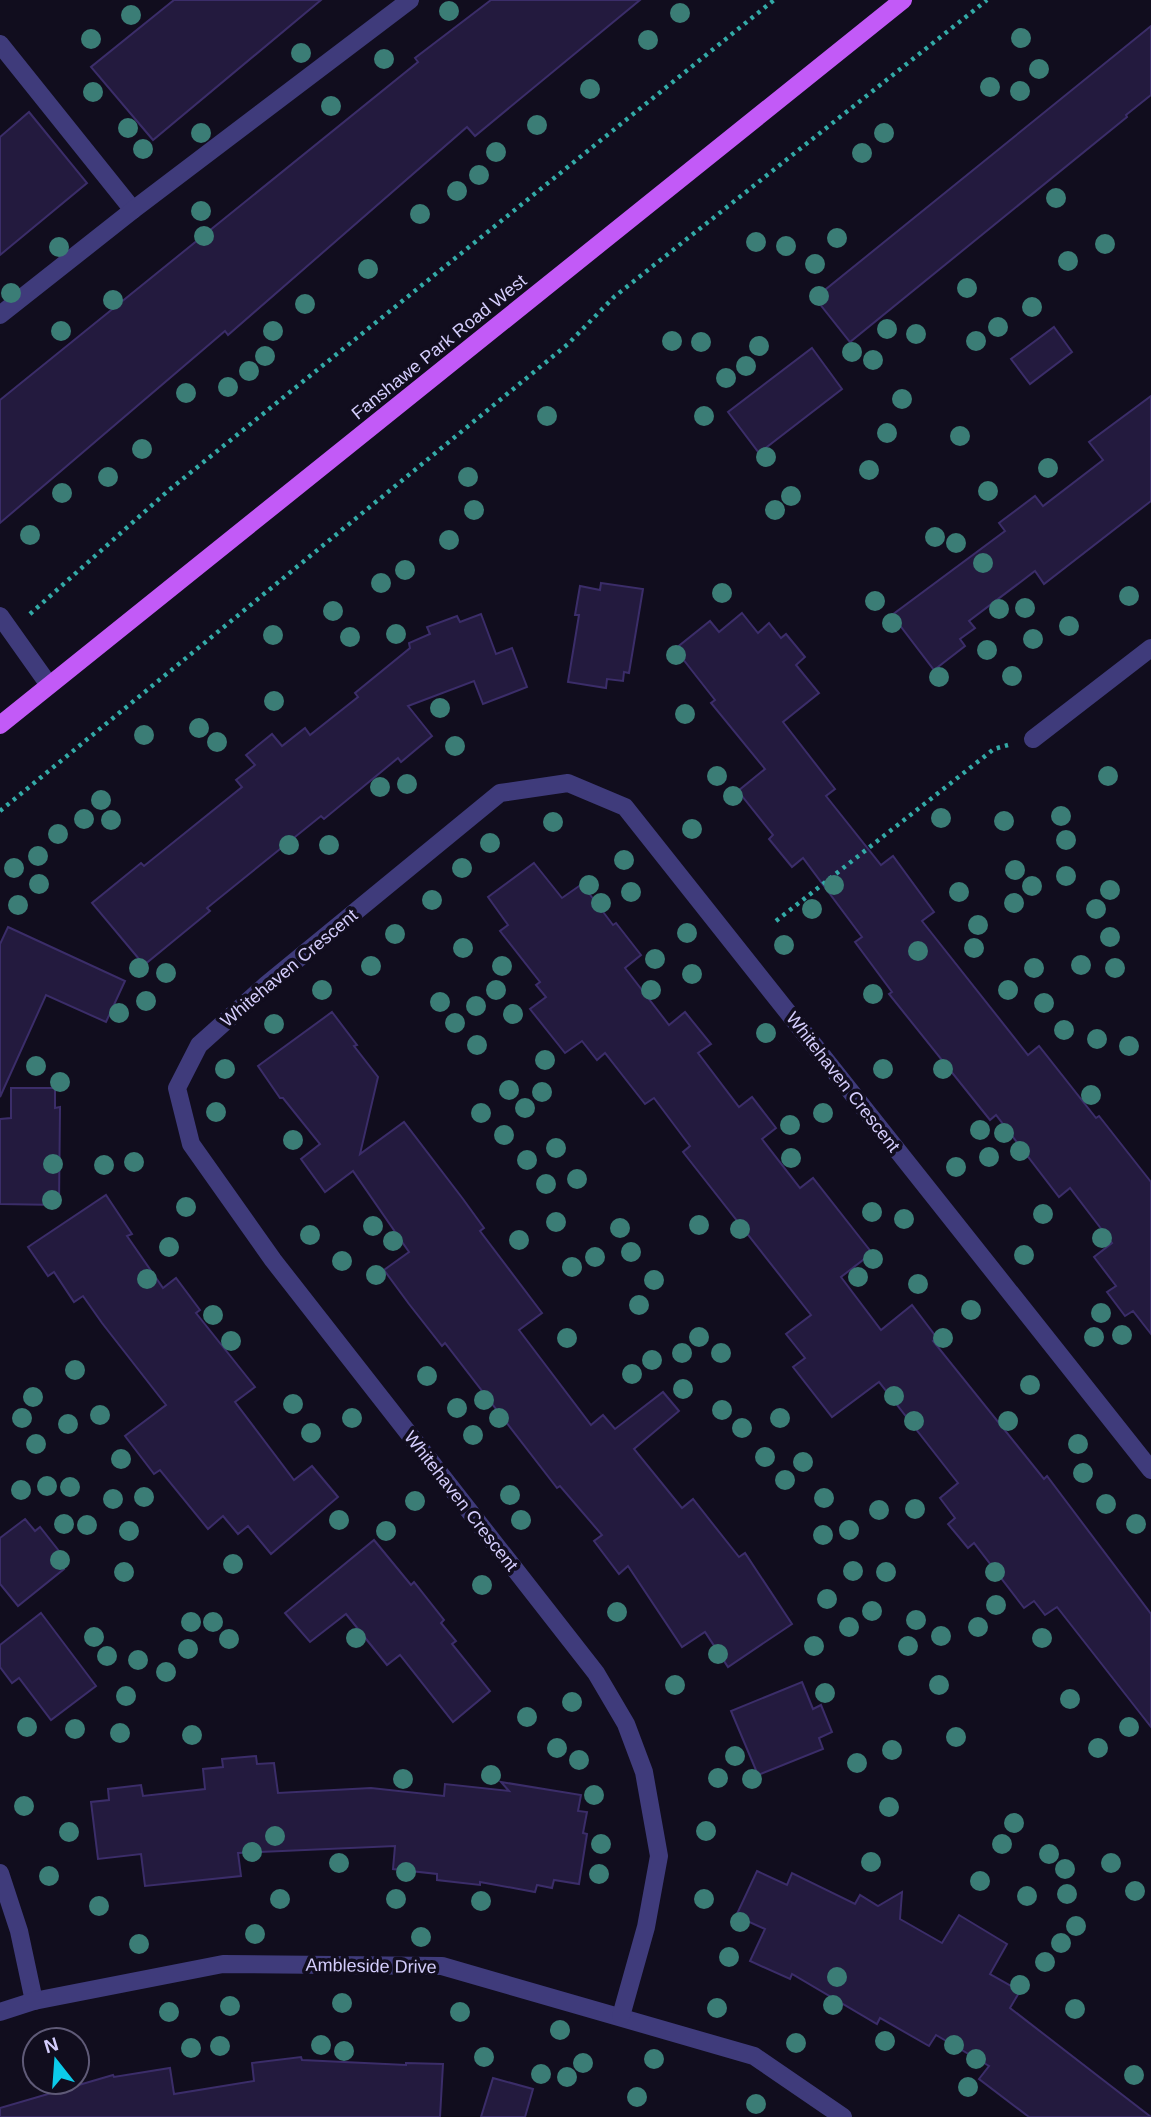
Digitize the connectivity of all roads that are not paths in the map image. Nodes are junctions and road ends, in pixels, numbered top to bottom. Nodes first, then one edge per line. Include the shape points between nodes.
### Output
1 (410, 0) edge
2 (903, 0) edge
3 (0, 44) edge
4 (133, 210) junction
5 (0, 315) edge
6 (0, 616) edge
7 (1151, 648) edge
8 (50, 685) junction
9 (0, 725) edge
10 (1033, 738) road end
11 (1151, 1470) edge
12 (0, 1874) edge
13 (34, 2001) junction
14 (0, 2012) edge
15 (621, 2017) junction
16 (843, 2117) edge

1 - 4 street
2 - 8 main road, Fanshawe Park Road West
3 - 4 street
4 - 5 street
6 - 8 street
7 - 10 street
8 - 9 main road, Fanshawe Park Road West
11 - 15 street, Whitehaven Crescent via 625,807 568,783 500,793 199,1045 177,1088 191,1144 273,1260 596,1674 626,1724 644,1772 659,1856 646,1927
12 - 13 street via 19,1931
13 - 14 street, Ambleside Drive
13 - 15 street, Ambleside Drive via 223,1964 442,1966
15 - 16 street, Ambleside Drive via 754,2056

